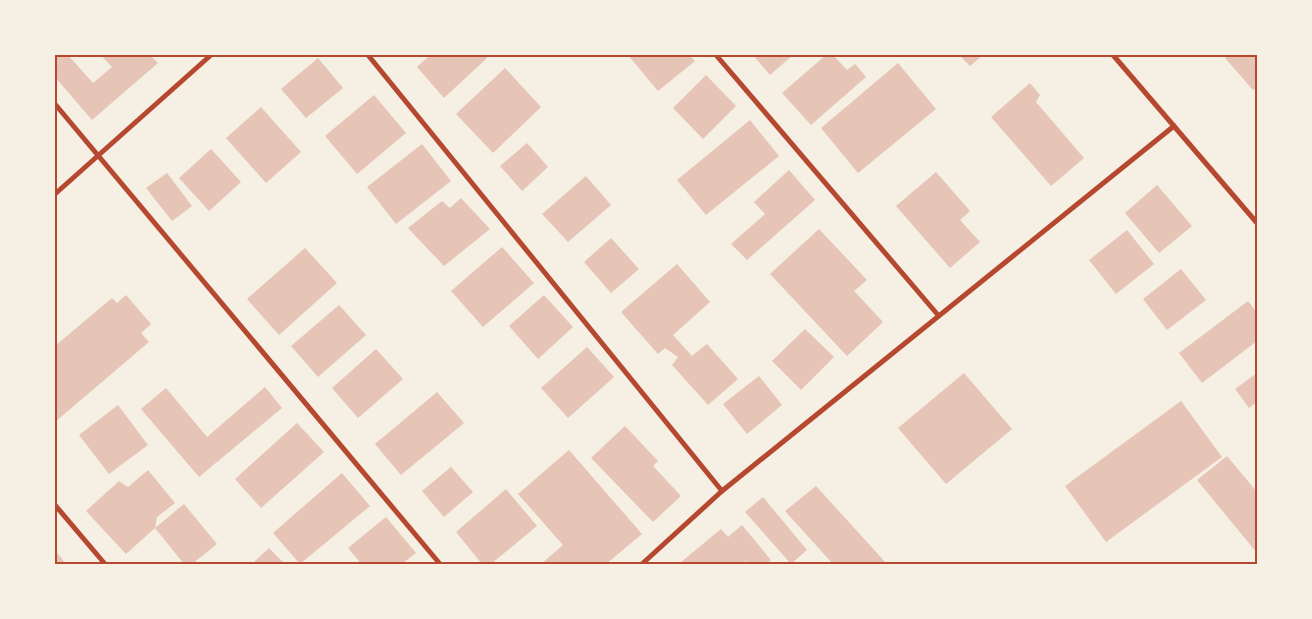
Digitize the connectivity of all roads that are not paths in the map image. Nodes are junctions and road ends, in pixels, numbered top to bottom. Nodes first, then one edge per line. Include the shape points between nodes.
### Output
1 (211, 55) edge
2 (368, 55) edge
3 (716, 55) edge
4 (1113, 55) edge
5 (55, 104) edge
6 (1174, 126) junction
7 (99, 156) junction
8 (55, 194) edge
9 (1257, 222) edge
10 (938, 316) junction
11 (722, 491) junction
12 (55, 505) edge
13 (105, 564) edge
14 (440, 564) edge
15 (642, 564) edge

1 - 7 street
2 - 11 street
3 - 10 street
4 - 6 street
5 - 7 street
6 - 9 street
6 - 10 street
7 - 8 street
7 - 14 street
10 - 11 street
11 - 15 street
12 - 13 street

